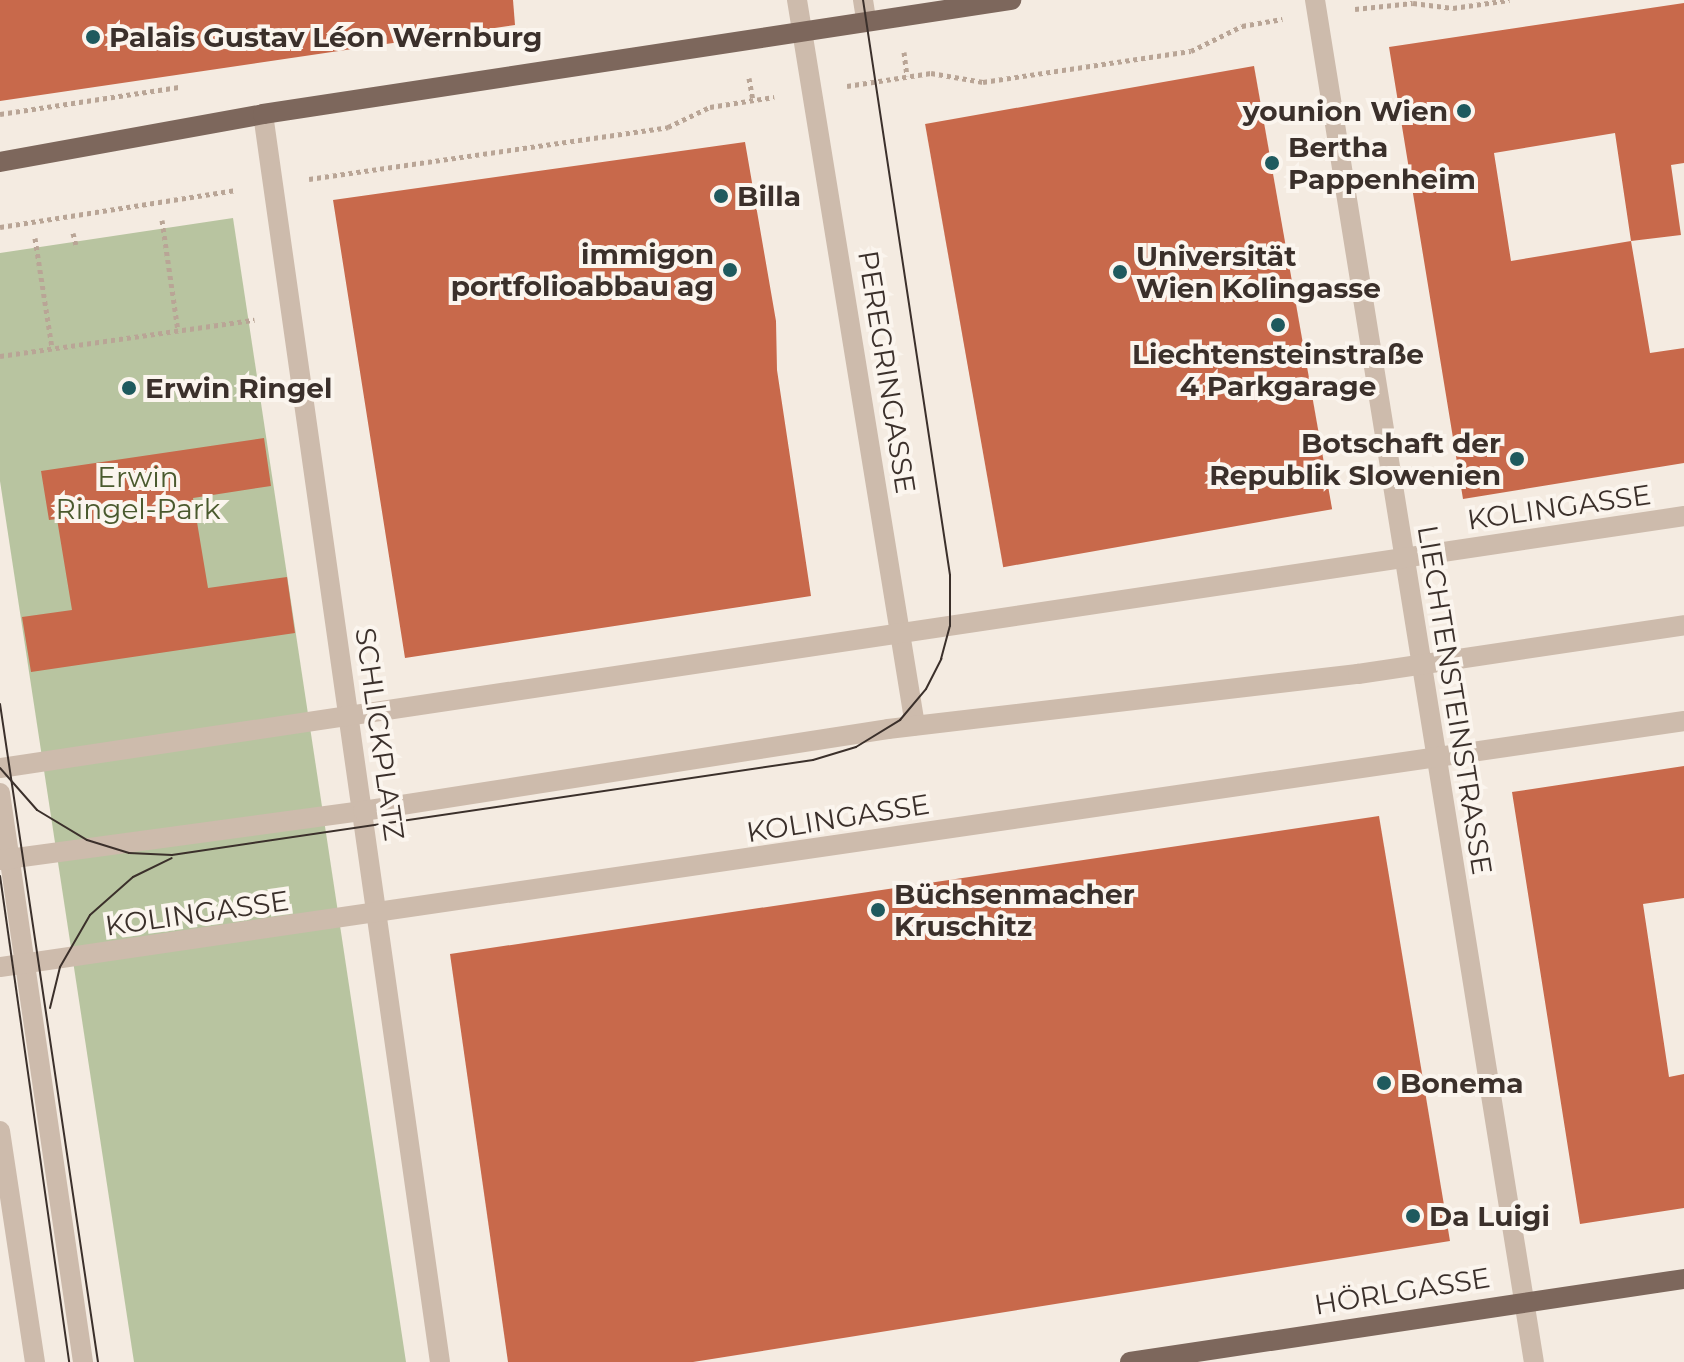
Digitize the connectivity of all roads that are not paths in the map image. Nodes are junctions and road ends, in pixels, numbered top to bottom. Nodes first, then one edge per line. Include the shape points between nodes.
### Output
1 (797, 0) edge
2 (1011, 0) edge
3 (1316, 6) edge
4 (865, 10) edge
5 (801, 28) junction
6 (263, 114) junction
7 (0, 162) edge
8 (1684, 516) edge
9 (1403, 558) junction
10 (1684, 625) edge
11 (902, 633) junction
12 (1421, 665) junction
13 (350, 716) junction
14 (1684, 721) edge
15 (915, 725) junction
16 (1435, 757) junction
17 (0, 768) edge
18 (0, 793) edge
19 (363, 811) junction
20 (5, 859) edge
21 (378, 916) junction
22 (25, 964) junction
23 (0, 967) edge
24 (0, 1131) edge
25 (1684, 1279) edge
26 (1522, 1301) junction
27 (35, 1362) edge
28 (83, 1362) edge
29 (440, 1362) edge
30 (1130, 1362) edge
31 (1534, 1362) edge

1 - 5 street, PEREGRINGASSE
2 - 4 main road
3 - 9 street, LIECHTENSTEINSTRASSE
4 - 5 main road
5 - 6 main road
5 - 11 street, PEREGRINGASSE
6 - 7 main road
6 - 13 street, SCHLICKPLATZ
8 - 9 street, KOLINGASSE
9 - 11 street, KOLINGASSE
9 - 12 street, LIECHTENSTEINSTRASSE
10 - 12 street
11 - 13 street, KOLINGASSE
11 - 15 street, PEREGRINGASSE
12 - 15 street
12 - 16 street, LIECHTENSTEINSTRASSE
13 - 17 street, KOLINGASSE
13 - 19 street, SCHLICKPLATZ
14 - 16 street, KOLINGASSE
15 - 19 street
16 - 21 street, KOLINGASSE
16 - 26 street, LIECHTENSTEINSTRASSE
18 - 20 street
19 - 20 street
19 - 21 street, SCHLICKPLATZ
20 - 22 street
21 - 22 street, KOLINGASSE
21 - 29 street, SCHLICKPLATZ
22 - 23 street, KOLINGASSE
22 - 28 street
24 - 27 street
25 - 26 main road, HÖRLGASSE
26 - 30 main road, HÖRLGASSE
26 - 31 street, LIECHTENSTEINSTRASSE

